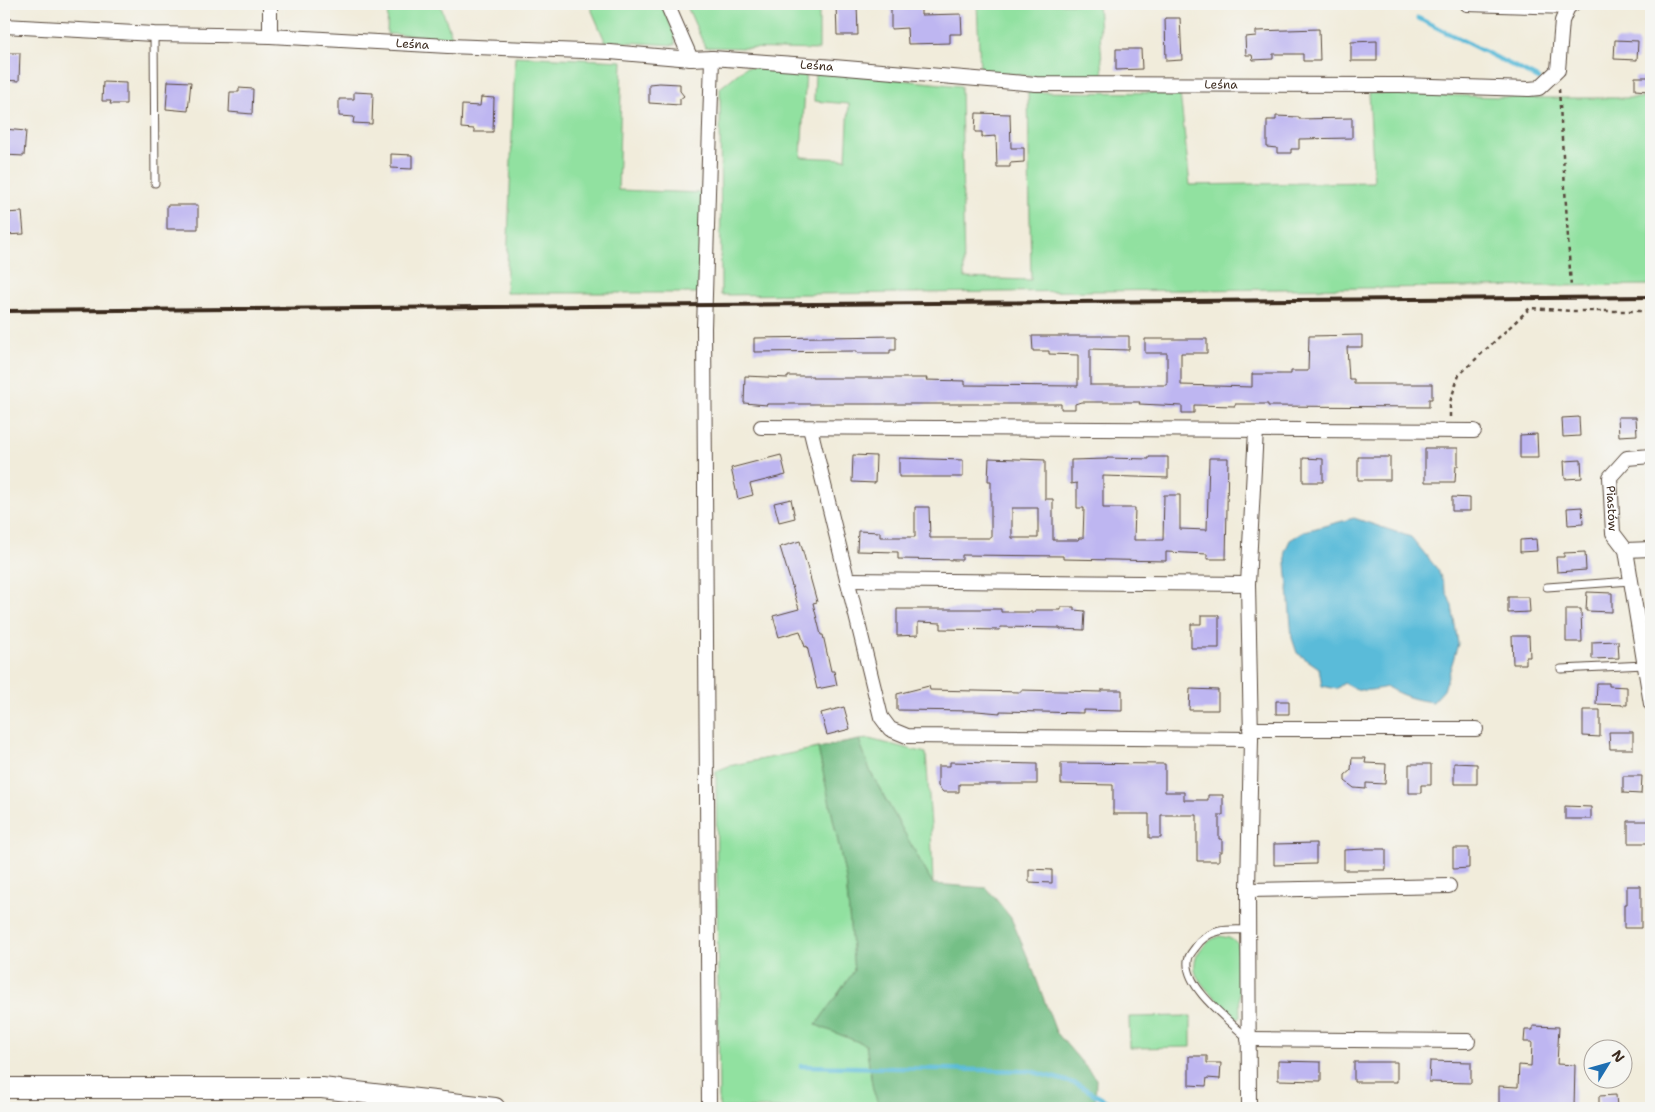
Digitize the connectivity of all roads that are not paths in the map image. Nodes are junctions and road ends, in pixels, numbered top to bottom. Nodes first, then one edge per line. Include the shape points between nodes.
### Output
1 (270, 4) edge
2 (667, 4) edge
3 (1467, 4) edge
4 (1570, 5) edge
5 (4, 26) edge
6 (154, 34) junction
7 (270, 36) junction
8 (690, 58) junction
9 (712, 58) junction
10 (156, 183) dead end
11 (761, 427) dead end
12 (810, 428) junction
13 (1256, 430) junction
14 (1474, 431) dead end
15 (1651, 456) edge
16 (1651, 548) edge
17 (1626, 550) junction
18 (847, 580) junction
19 (1631, 581) junction
20 (1248, 584) junction
21 (1548, 587) dead end
22 (1646, 656) edge
23 (1561, 669) dead end
24 (1651, 704) edge
25 (1476, 729) dead end
26 (1250, 734) junction
27 (1449, 886) dead end
28 (1248, 890) junction
29 (1250, 930) junction
30 (1248, 1039) junction
31 (1468, 1041) dead end
32 (4, 1088) edge
33 (496, 1108) edge
34 (708, 1108) edge
35 (1249, 1108) edge

1 - 7 street
2 - 8 street
3 - 4 street
4 - 9 street, Leśna via 1562,21 1558,70 1539,88 1529,89 1400,85 1036,84
5 - 6 street, Leśna
6 - 7 street, Leśna
6 - 10 lane
7 - 8 street, Leśna
8 - 9 street, Leśna
9 - 34 street via 704,328
11 - 12 street
12 - 13 street
12 - 18 street
13 - 14 street
13 - 20 street
15 - 17 street, Piastów via 1627,458 1610,476 1613,533
16 - 17 street
17 - 19 street, Piastów
18 - 20 street
18 - 26 street via 881,717 890,729 907,736
19 - 21 lane
19 - 22 street, Piastów
20 - 26 street
22 - 23 lane
22 - 24 street, Piastów
25 - 26 street
26 - 28 street
27 - 28 street
28 - 29 street
29 - 30 street
29 - 30 lane via 1217,930 1200,940 1188,958 1188,971 1193,983
30 - 31 street
30 - 35 street
32 - 33 street via 322,1088

